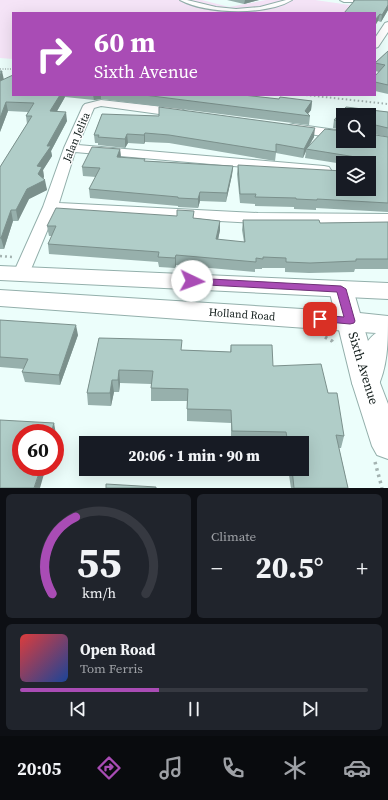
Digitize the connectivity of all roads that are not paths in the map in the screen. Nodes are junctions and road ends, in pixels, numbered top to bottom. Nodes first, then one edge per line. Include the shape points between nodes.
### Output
1 (182, 0) edge
2 (290, 0) edge
3 (344, 0) edge
4 (380, 2) edge
5 (388, 25) edge
6 (378, 48) edge
7 (190, 115) edge
8 (282, 127) edge
9 (336, 134) edge
10 (70, 148) junction
11 (329, 171) edge
12 (50, 206) junction
13 (388, 219) edge
14 (11, 274) edge
15 (341, 289) junction
16 (388, 291) edge
17 (0, 298) edge
18 (350, 321) junction
19 (388, 325) edge
20 (388, 337) edge
21 (366, 383) junction
22 (383, 439) edge

1 - 2 lane via 229,10 260,7
3 - 4 street
5 - 6 street
7 - 10 street, Jalan Jelita via 94,103 89,106
8 - 9 street
10 - 11 street
10 - 12 street, Jalan Jelita
12 - 13 street via 258,218
12 - 14 street, Jalan Jelita
14 - 15 main road
15 - 16 main road
15 - 18 main road, Sixth Avenue
17 - 18 main road, Holland Road
18 - 19 main road, Holland Road
18 - 21 main road, Sixth Avenue
20 - 21 main road via 377,346
21 - 22 main road, Sixth Avenue

